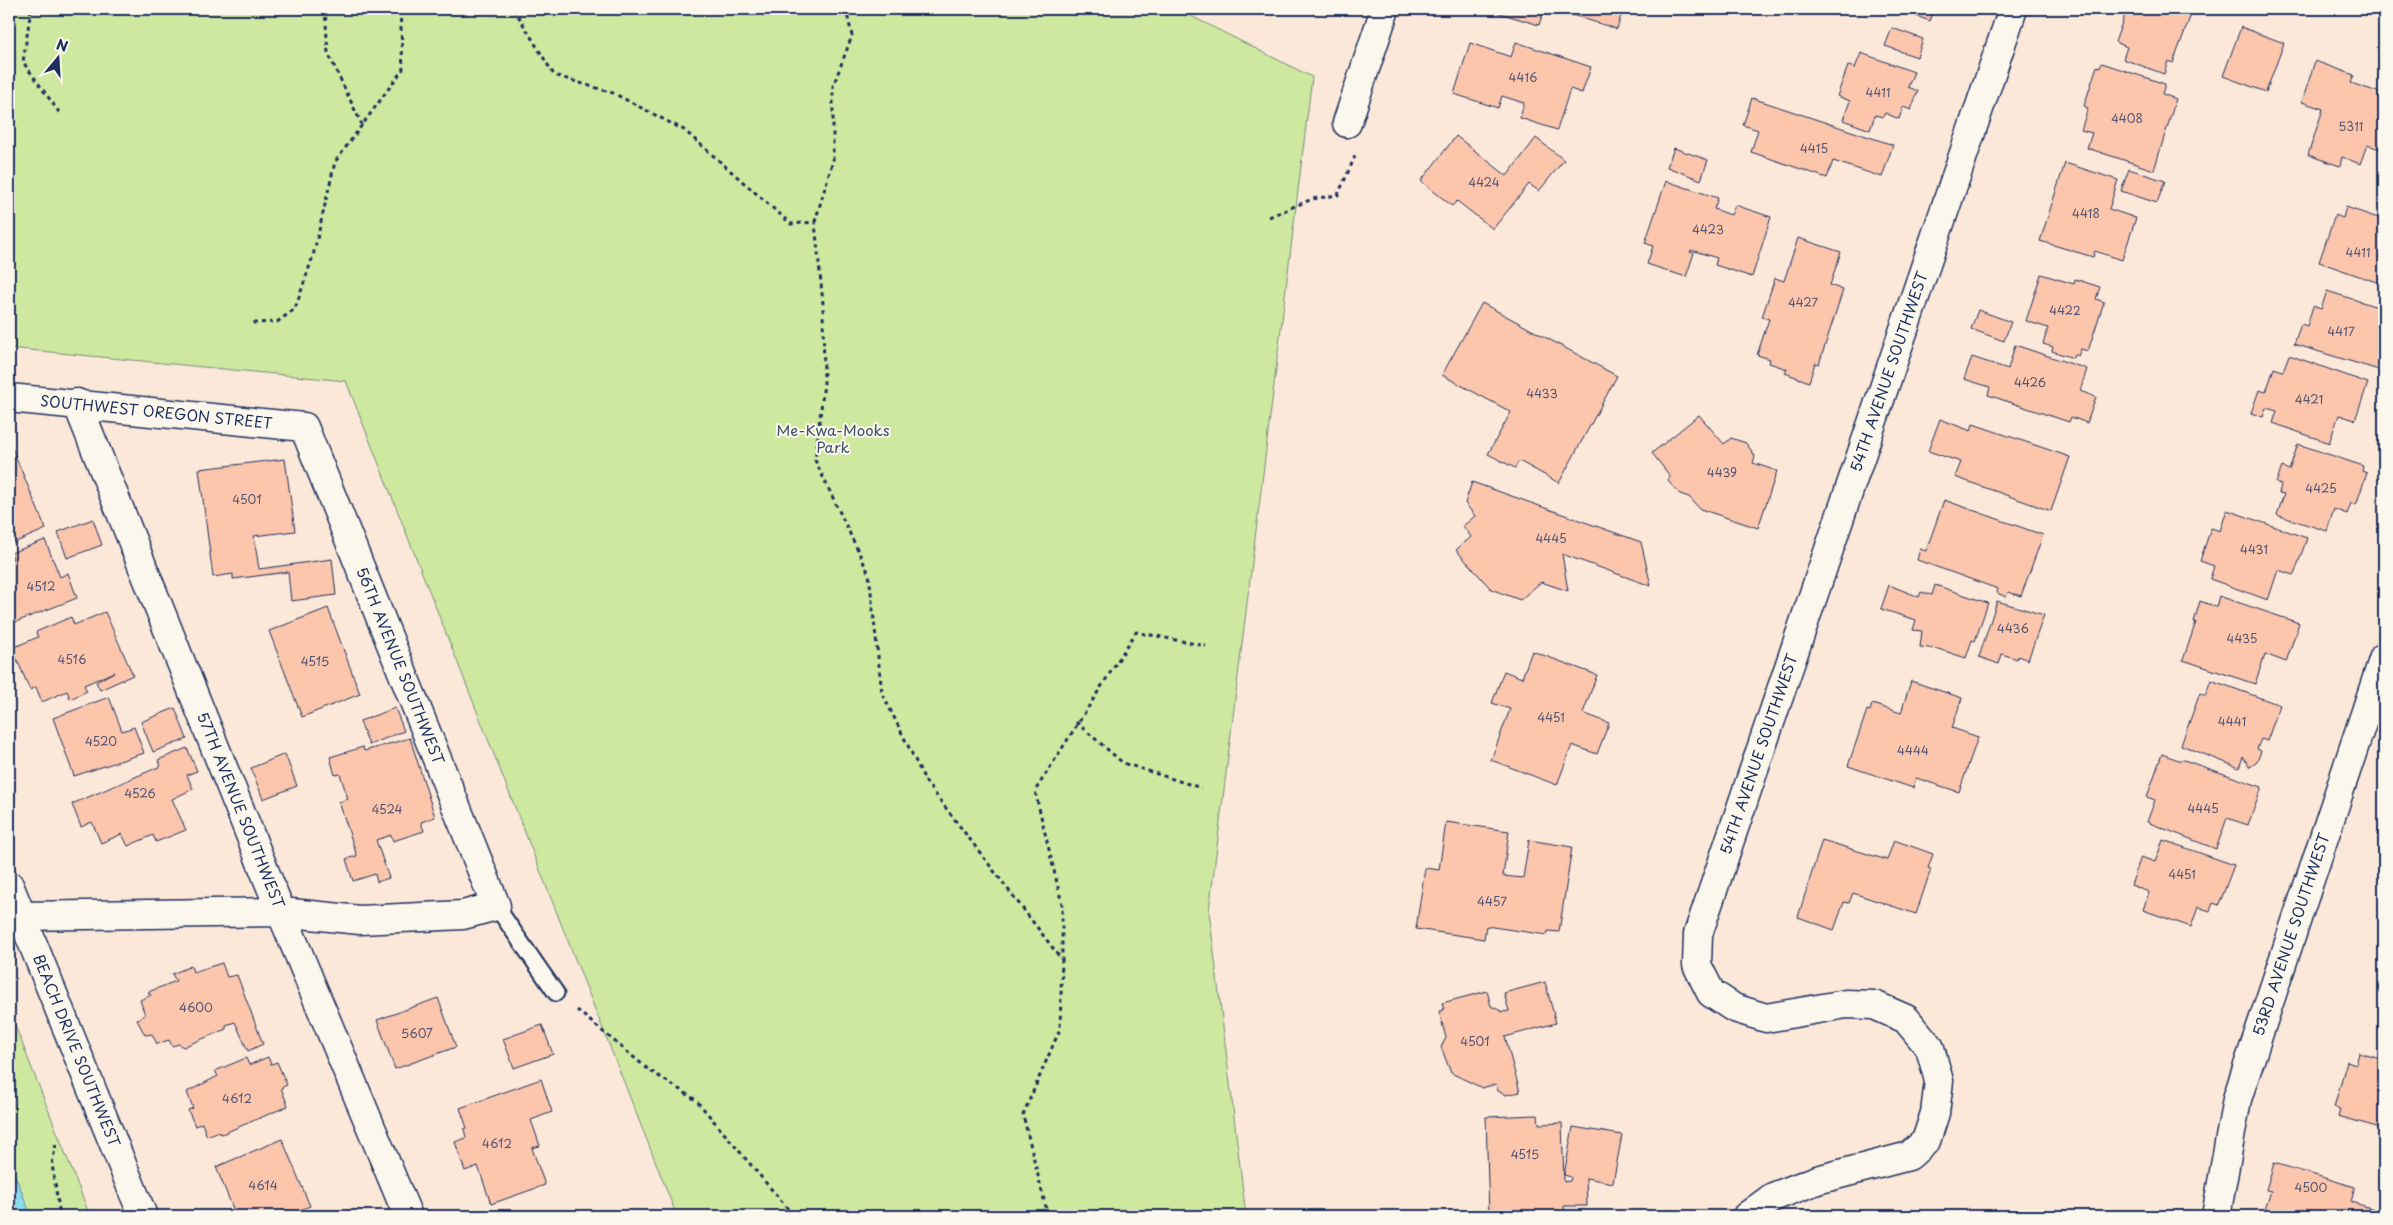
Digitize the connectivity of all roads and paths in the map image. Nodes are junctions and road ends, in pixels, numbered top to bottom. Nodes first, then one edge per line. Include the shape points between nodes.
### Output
1 (30, 9) edge
2 (325, 9) edge
3 (400, 9) edge
4 (514, 9) edge
5 (846, 9) edge
6 (1385, 9) edge
7 (2013, 9) edge
8 (61, 115) dead end
9 (1347, 123) joint
10 (362, 125) junction
11 (1269, 217) dead end
12 (815, 222) junction
13 (253, 323) dead end
14 (9, 398) edge
15 (77, 403) junction
16 (304, 427) joint
17 (1206, 646) dead end
18 (2384, 657) edge
19 (1076, 722) junction
20 (1201, 788) dead end
21 (9, 885) edge
22 (496, 906) junction
23 (281, 912) junction
24 (21, 916) junction
25 (1062, 960) junction
26 (556, 993) joint
27 (56, 1144) dead end
28 (60, 1216) edge
29 (143, 1216) edge
30 (408, 1216) edge
31 (794, 1216) edge
32 (1048, 1216) edge
33 (1747, 1216) edge
34 (2216, 1216) edge

1 - 8 path via 23,62
2 - 10 path via 328,53
3 - 10 path via 404,69
4 - 12 path via 554,75 613,93 684,130 791,224
5 - 12 path via 852,36 833,86 833,160
6 - 9 street
7 - 33 street, 54TH AVENUE SOUTHWEST via 1698,934 1697,966 1711,992 1734,1008 1766,1018 1846,1004 1874,1005 1906,1019 1930,1048 1939,1081 1935,1113 1926,1141 1909,1156 1817,1180 1773,1197
9 - 11 path via 1360,144 1338,195 1312,199
10 - 13 path via 335,162 313,256 295,309 276,322
12 - 25 path via 823,304 824,383 815,460 869,574 882,692 926,782
14 - 15 street, SOUTHWEST OREGON STREET
15 - 16 street, SOUTHWEST OREGON STREET
15 - 23 street, 57TH AVENUE SOUTHWEST
16 - 22 street, 56TH AVENUE SOUTHWEST
17 - 19 path via 1136,632
18 - 34 street, 53RD AVENUE SOUTHWEST via 2237,1099
19 - 20 path via 1122,763
19 - 25 path via 1034,791 1062,904
21 - 24 street, BEACH DRIVE SOUTHWEST
22 - 23 street via 463,915 360,920
22 - 26 lane
23 - 24 street
23 - 30 street, 57TH AVENUE SOUTHWEST
24 - 29 street, BEACH DRIVE SOUTHWEST
25 - 32 path via 1060,1029 1023,1115
26 - 31 path via 649,1070 696,1100
27 - 28 path via 52,1164

